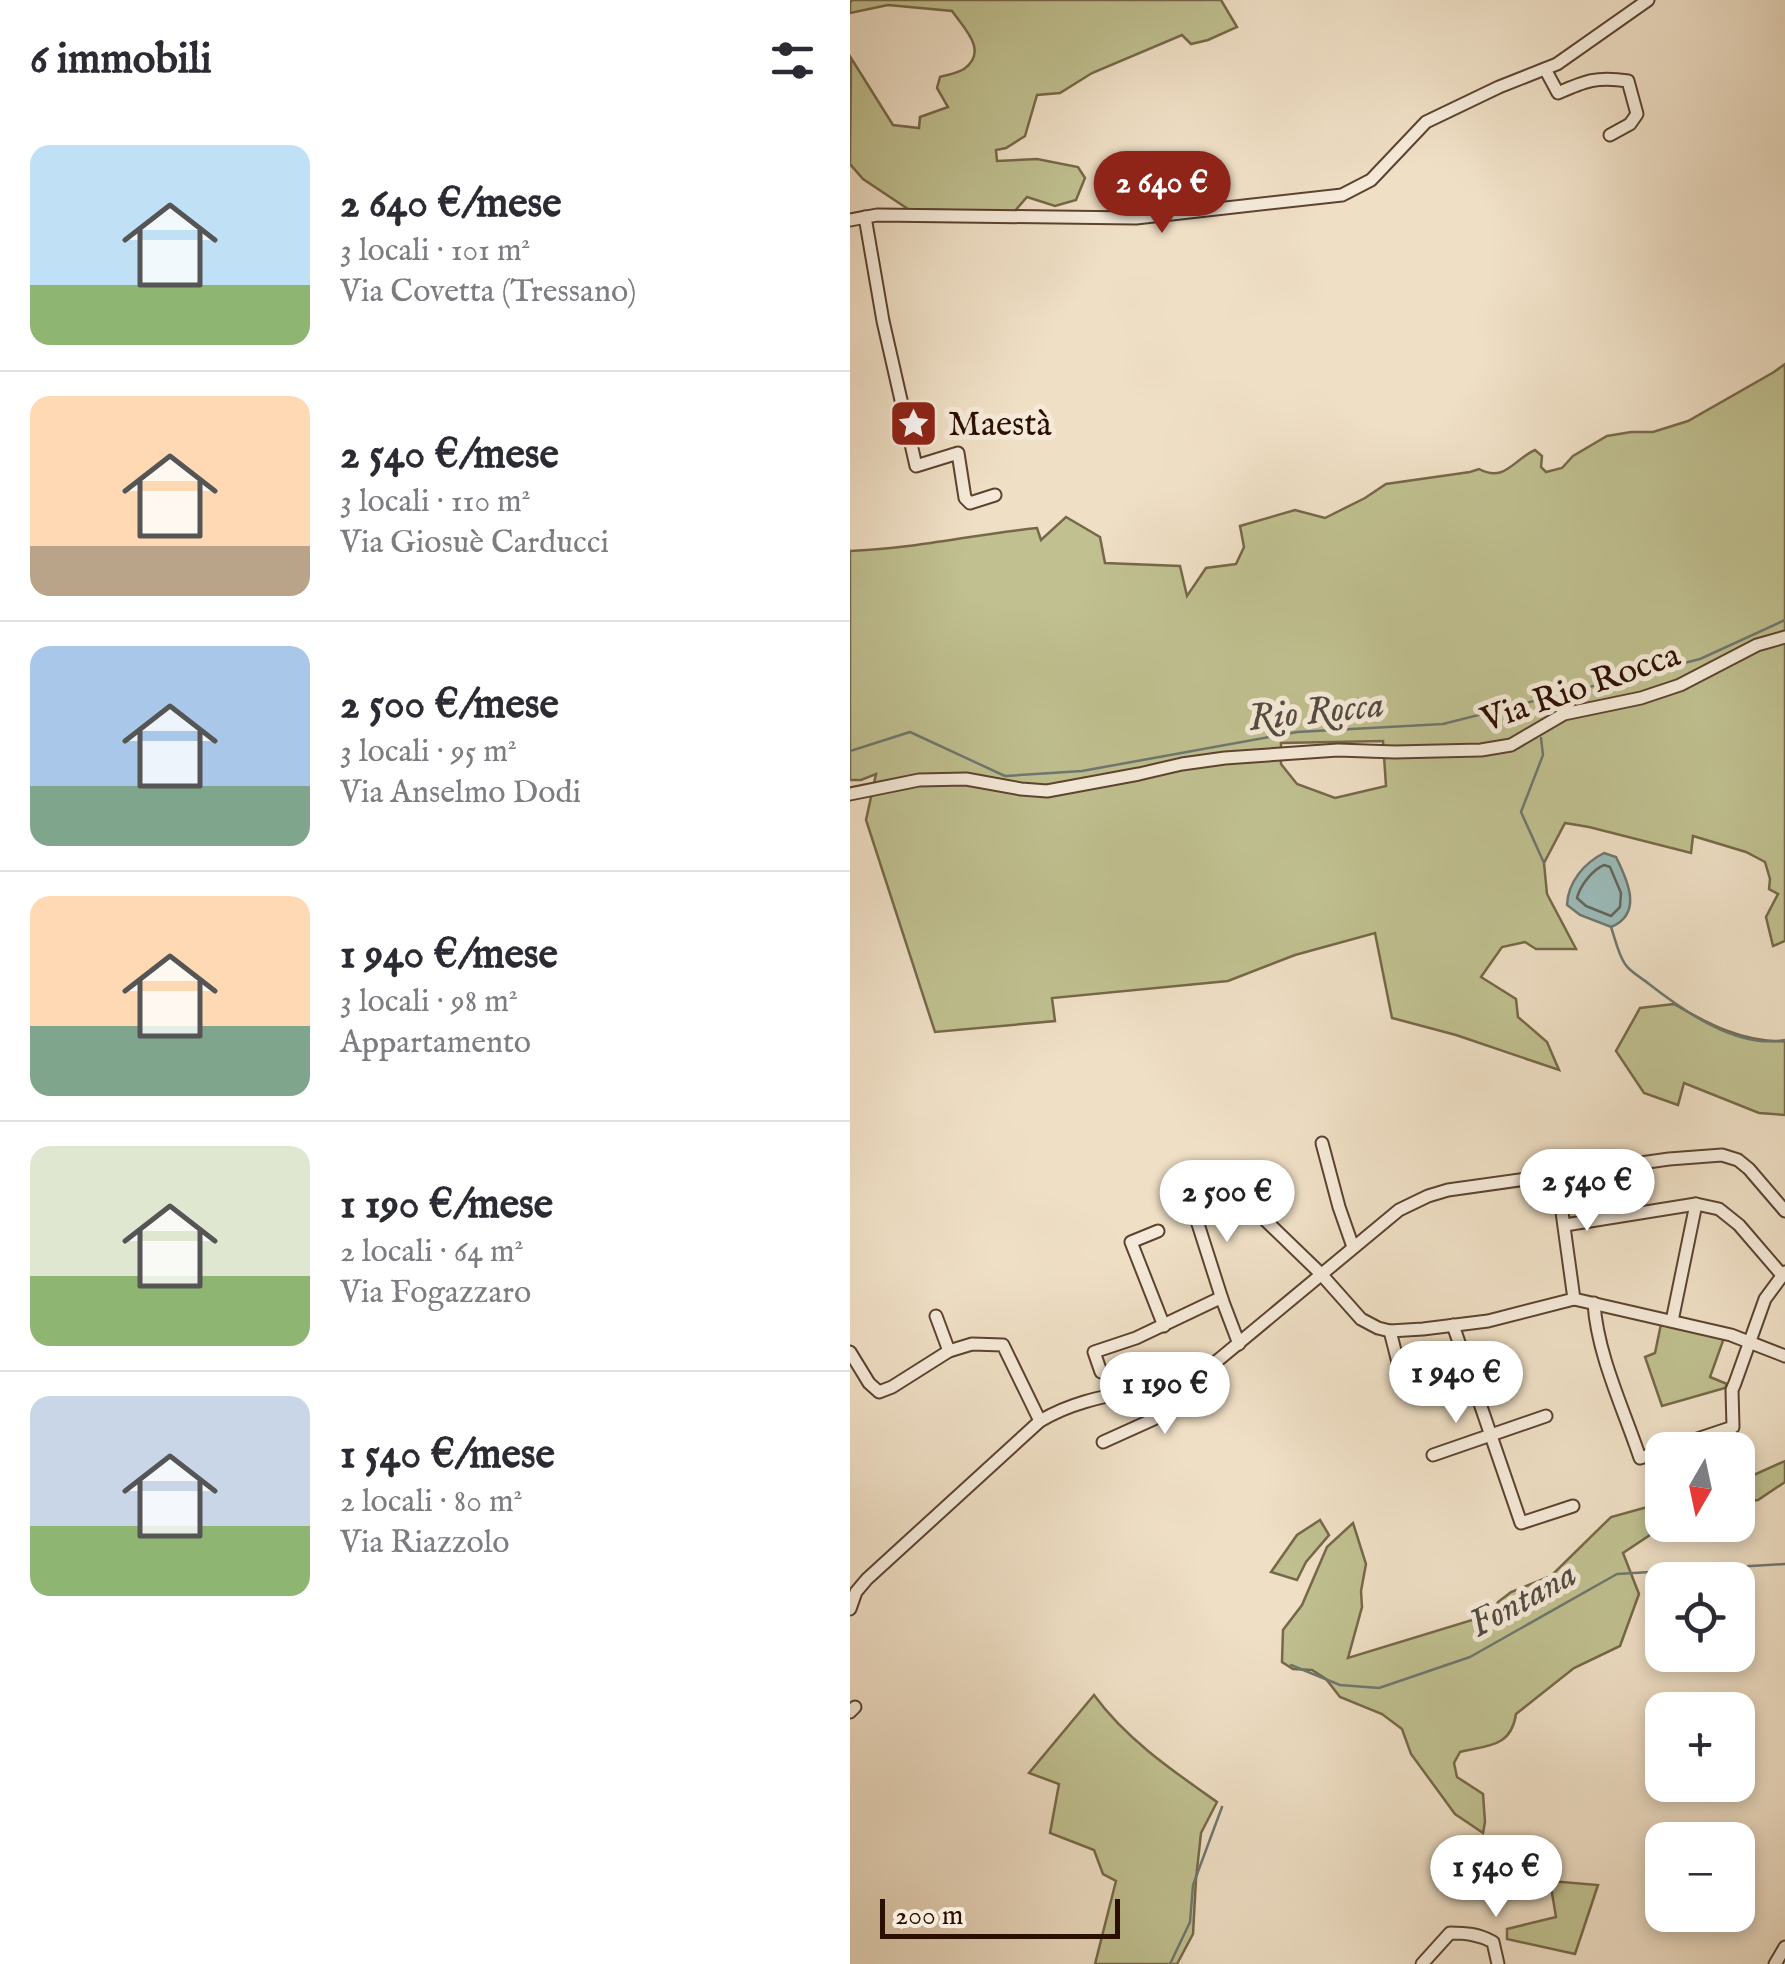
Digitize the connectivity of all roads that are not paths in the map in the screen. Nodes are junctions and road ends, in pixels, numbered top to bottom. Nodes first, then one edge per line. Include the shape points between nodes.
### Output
1 (1648, 0) edge
2 (1545, 69) junction
3 (1610, 135) dead end
4 (864, 217) junction
5 (850, 220) edge
6 (995, 496) dead end
7 (1785, 637) edge
8 (850, 794) edge
9 (1322, 1143) dead end
10 (1558, 1176) junction
11 (1224, 1180) dead end
12 (1190, 1199) dead end
13 (1696, 1204) junction
14 (1785, 1211) edge
15 (1565, 1225) junction
16 (1158, 1230) dead end
17 (1353, 1246) junction
18 (1321, 1274) junction
19 (1783, 1274) edge
20 (1222, 1299) junction
21 (1574, 1299) junction
22 (1594, 1303) junction
23 (936, 1316) dead end
24 (1672, 1321) junction
25 (1453, 1325) junction
26 (1164, 1326) junction
27 (1390, 1331) junction
28 (1749, 1342) junction
29 (1239, 1344) junction
30 (948, 1351) junction
31 (850, 1352) edge
32 (1785, 1356) edge
33 (1101, 1372) dead end
34 (1404, 1386) dead end
35 (1150, 1388) junction
36 (1546, 1416) dead end
37 (1040, 1421) junction
38 (1718, 1432) edge
39 (1492, 1436) junction
40 (1103, 1442) dead end
41 (1434, 1455) dead end
42 (1645, 1456) edge
43 (1573, 1506) dead end
44 (850, 1609) edge
45 (1785, 1947) edge
46 (1422, 1964) edge
47 (1498, 1964) edge
48 (1775, 1964) edge

1 - 2 street
2 - 3 street via 1558,93 1590,79 1628,81 1637,114
2 - 4 street via 1426,122 1371,180 1342,195 1136,218
4 - 5 street
4 - 6 street via 916,466 958,454 965,498 970,503
7 - 8 street, Via Rio Rocca via 1680,685 1564,714 1511,744 1481,750 1225,758 1047,791 966,779 919,780
9 - 17 street
10 - 14 street via 1722,1155 1749,1169
10 - 15 street
10 - 17 street via 1428,1196
11 - 18 street
12 - 20 street
13 - 15 street
13 - 19 street via 1720,1209
13 - 24 street
15 - 21 street
16 - 26 street via 1131,1242
17 - 18 street
18 - 27 street via 1370,1326
18 - 29 street
19 - 28 street
20 - 26 street
20 - 29 street
21 - 22 street
21 - 25 street
22 - 24 street
22 - 42 street via 1605,1355 1640,1458
23 - 30 street
24 - 28 street
25 - 27 street
25 - 39 street
26 - 33 street via 1094,1352
27 - 34 street
28 - 32 street
28 - 38 street via 1732,1390 1733,1427
29 - 35 street via 1205,1372
30 - 31 street via 878,1392
30 - 37 street via 1003,1345
35 - 37 street via 1094,1397
35 - 40 street via 1154,1419
36 - 39 street
37 - 44 street via 867,1579
39 - 41 street
39 - 43 street via 1522,1523
45 - 48 street
46 - 47 street via 1450,1933 1466,1932 1493,1942

